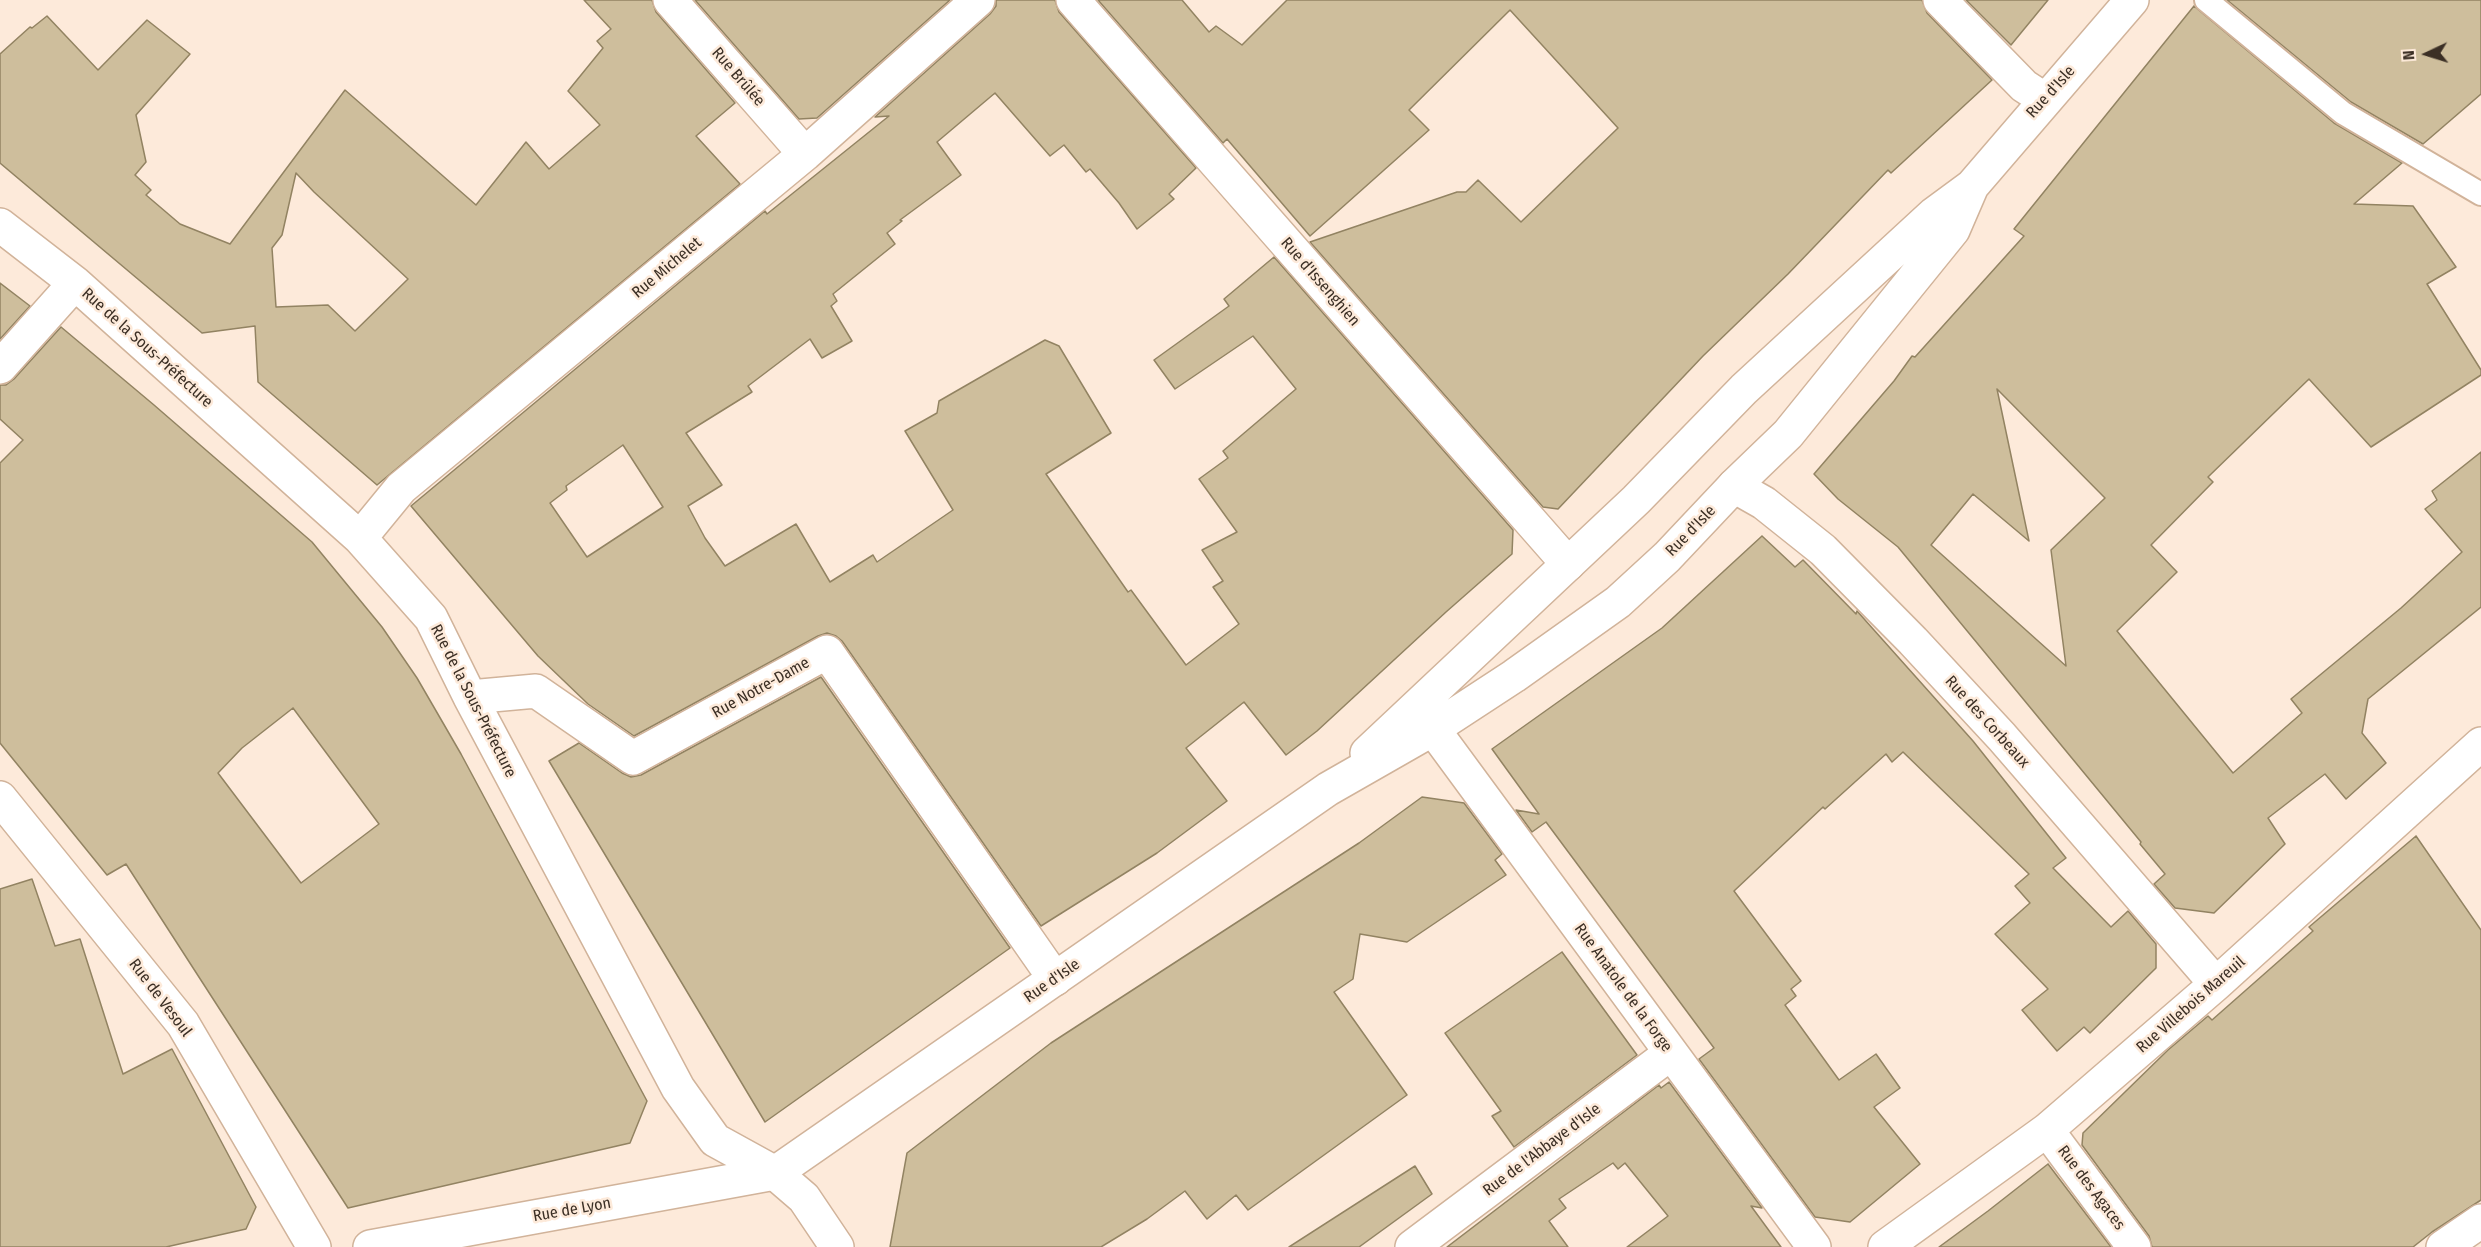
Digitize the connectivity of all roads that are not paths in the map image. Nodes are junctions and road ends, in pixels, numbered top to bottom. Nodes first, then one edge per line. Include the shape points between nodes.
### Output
1 (670, 0) edge
2 (978, 0) edge
3 (1073, 0) edge
4 (1940, 0) edge
5 (2132, 0) edge
6 (2206, 0) edge
7 (2044, 99) junction
8 (805, 154) junction
9 (1972, 186) junction
10 (2481, 194) edge
11 (0, 225) edge
12 (75, 283) junction
13 (0, 368) edge
14 (1734, 486) junction
15 (360, 538) junction
16 (1568, 564) junction
17 (470, 697) junction
18 (1433, 729) junction
19 (2481, 744) edge
20 (1328, 789) junction
21 (0, 798) edge
22 (1055, 979) junction
23 (2216, 984) junction
24 (1671, 1053) junction
25 (2048, 1130) junction
26 (775, 1173) junction
27 (2481, 1221) edge
28 (314, 1247) edge
29 (370, 1247) edge
30 (837, 1247) edge
31 (1412, 1247) edge
32 (1815, 1247) edge
33 (1885, 1247) edge
34 (2134, 1247) edge
35 (2443, 1247) edge

1 - 8 street, Rue Brûlée
2 - 8 street, Rue Michelet
3 - 16 street, Rue d'Issenghien
4 - 7 street via 2024,86
5 - 7 street, Rue d'Isle
6 - 10 lane via 2343,113
7 - 9 street, Rue d'Isle
8 - 15 street, Rue Michelet via 401,488
9 - 14 street, Rue d'Isle via 1953,230 1788,434
9 - 16 street, Rue d'Isle via 1934,214 1744,389
11 - 12 street, Rue de la Sous-Préfecture
12 - 13 street
12 - 15 street, Rue de la Sous-Préfecture
14 - 18 street, Rue d'Isle via 1618,602
14 - 23 street, Rue des Corbeaux via 1764,502 1823,550 1913,641 2002,737
15 - 17 street, Rue de la Sous-Préfecture via 431,618
16 - 20 street, Rue d'Isle
17 - 22 street, Rue Notre-Dame via 536,691 633,758 828,652
17 - 26 street, Rue de la Sous-Préfecture via 678,1088 716,1140
18 - 20 street, Rue d'Isle
18 - 24 street, Rue Anatole de la Forge
19 - 23 street, Rue Villebois Mareuil
20 - 22 street, Rue d'Isle
21 - 28 street, Rue de Vesoul via 183,1024
22 - 26 street, Rue d'Isle
23 - 25 street, Rue Villebois Mareuil
24 - 31 street, Rue de l'Abbaye d'Isle
24 - 32 street, Rue Anatole de la Forge
25 - 33 street, Rue Villebois Mareuil
25 - 34 street, Rue des Agaces
26 - 29 street, Rue de Lyon
26 - 30 street, Rue de la Sous-Préfecture via 804,1198
27 - 35 street

